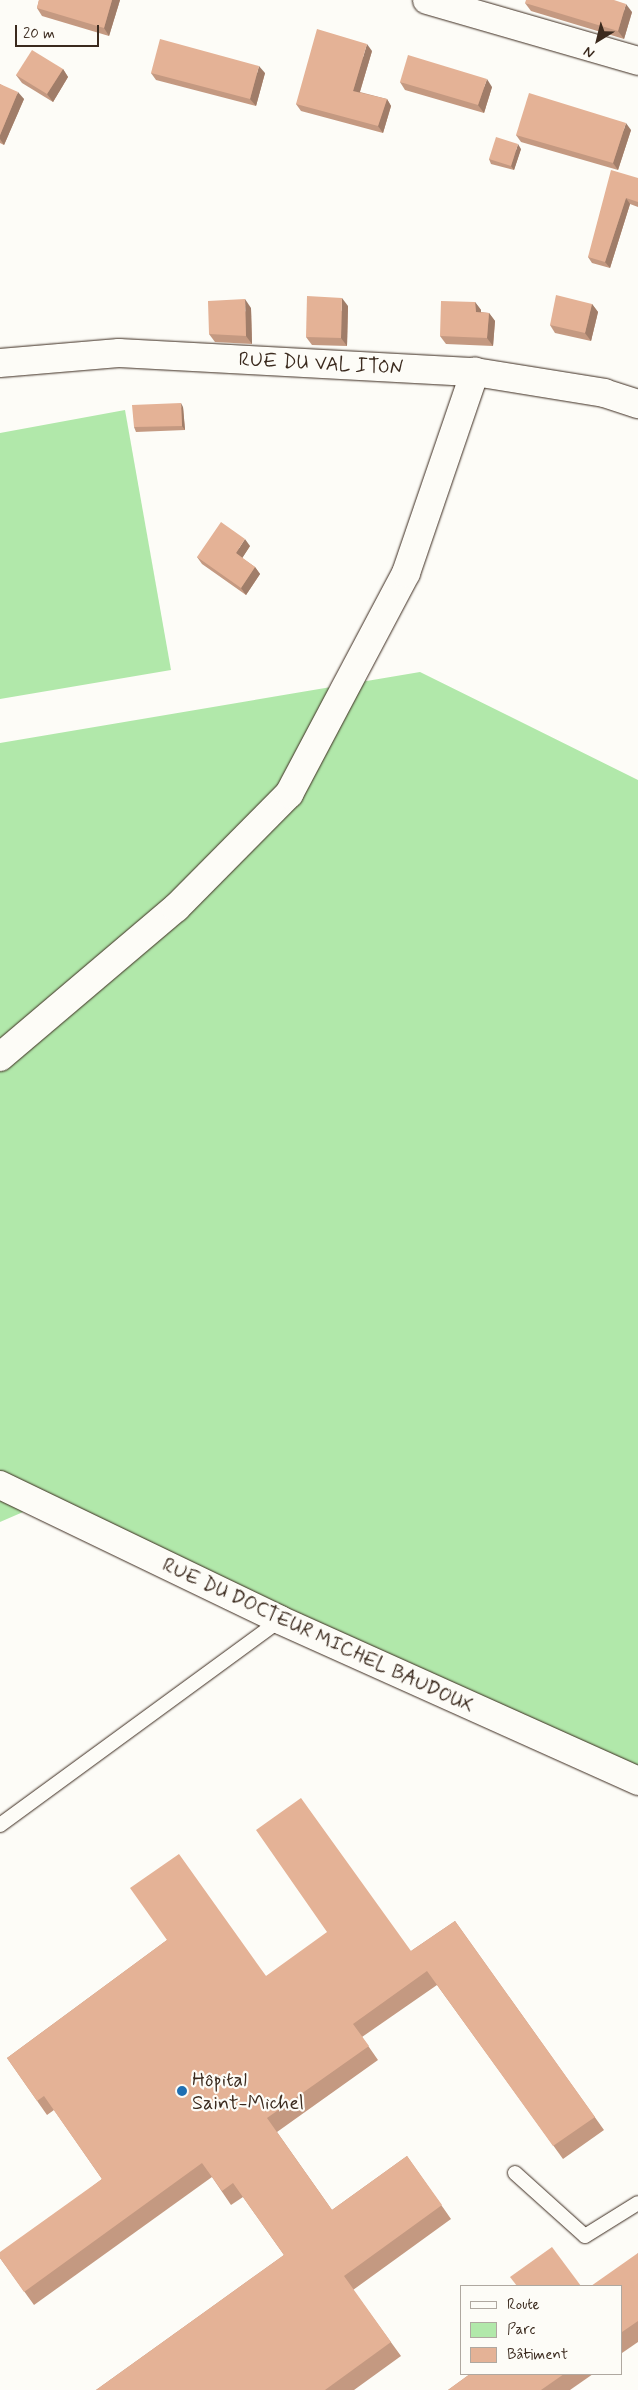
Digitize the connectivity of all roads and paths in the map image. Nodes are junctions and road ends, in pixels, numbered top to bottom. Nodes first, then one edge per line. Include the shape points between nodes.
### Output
1 (427, 0) edge
2 (638, 61) edge
3 (0, 363) edge
4 (475, 372) junction
5 (638, 404) edge
6 (0, 1057) edge
7 (0, 1485) edge
8 (280, 1620) junction
9 (638, 1781) edge
10 (0, 1825) edge
11 (515, 2172) dead end
12 (638, 2202) edge

1 - 2 street
3 - 4 street, RUE DU VAL ITON via 120,353
4 - 5 street, RUE DU VAL ITON via 604,393
4 - 6 street via 406,572 289,794 176,908
7 - 8 street, RUE DU DOCTEUR MICHEL BAUDOUX
8 - 9 street, RUE DU DOCTEUR MICHEL BAUDOUX
8 - 10 lane
11 - 12 lane via 585,2236

